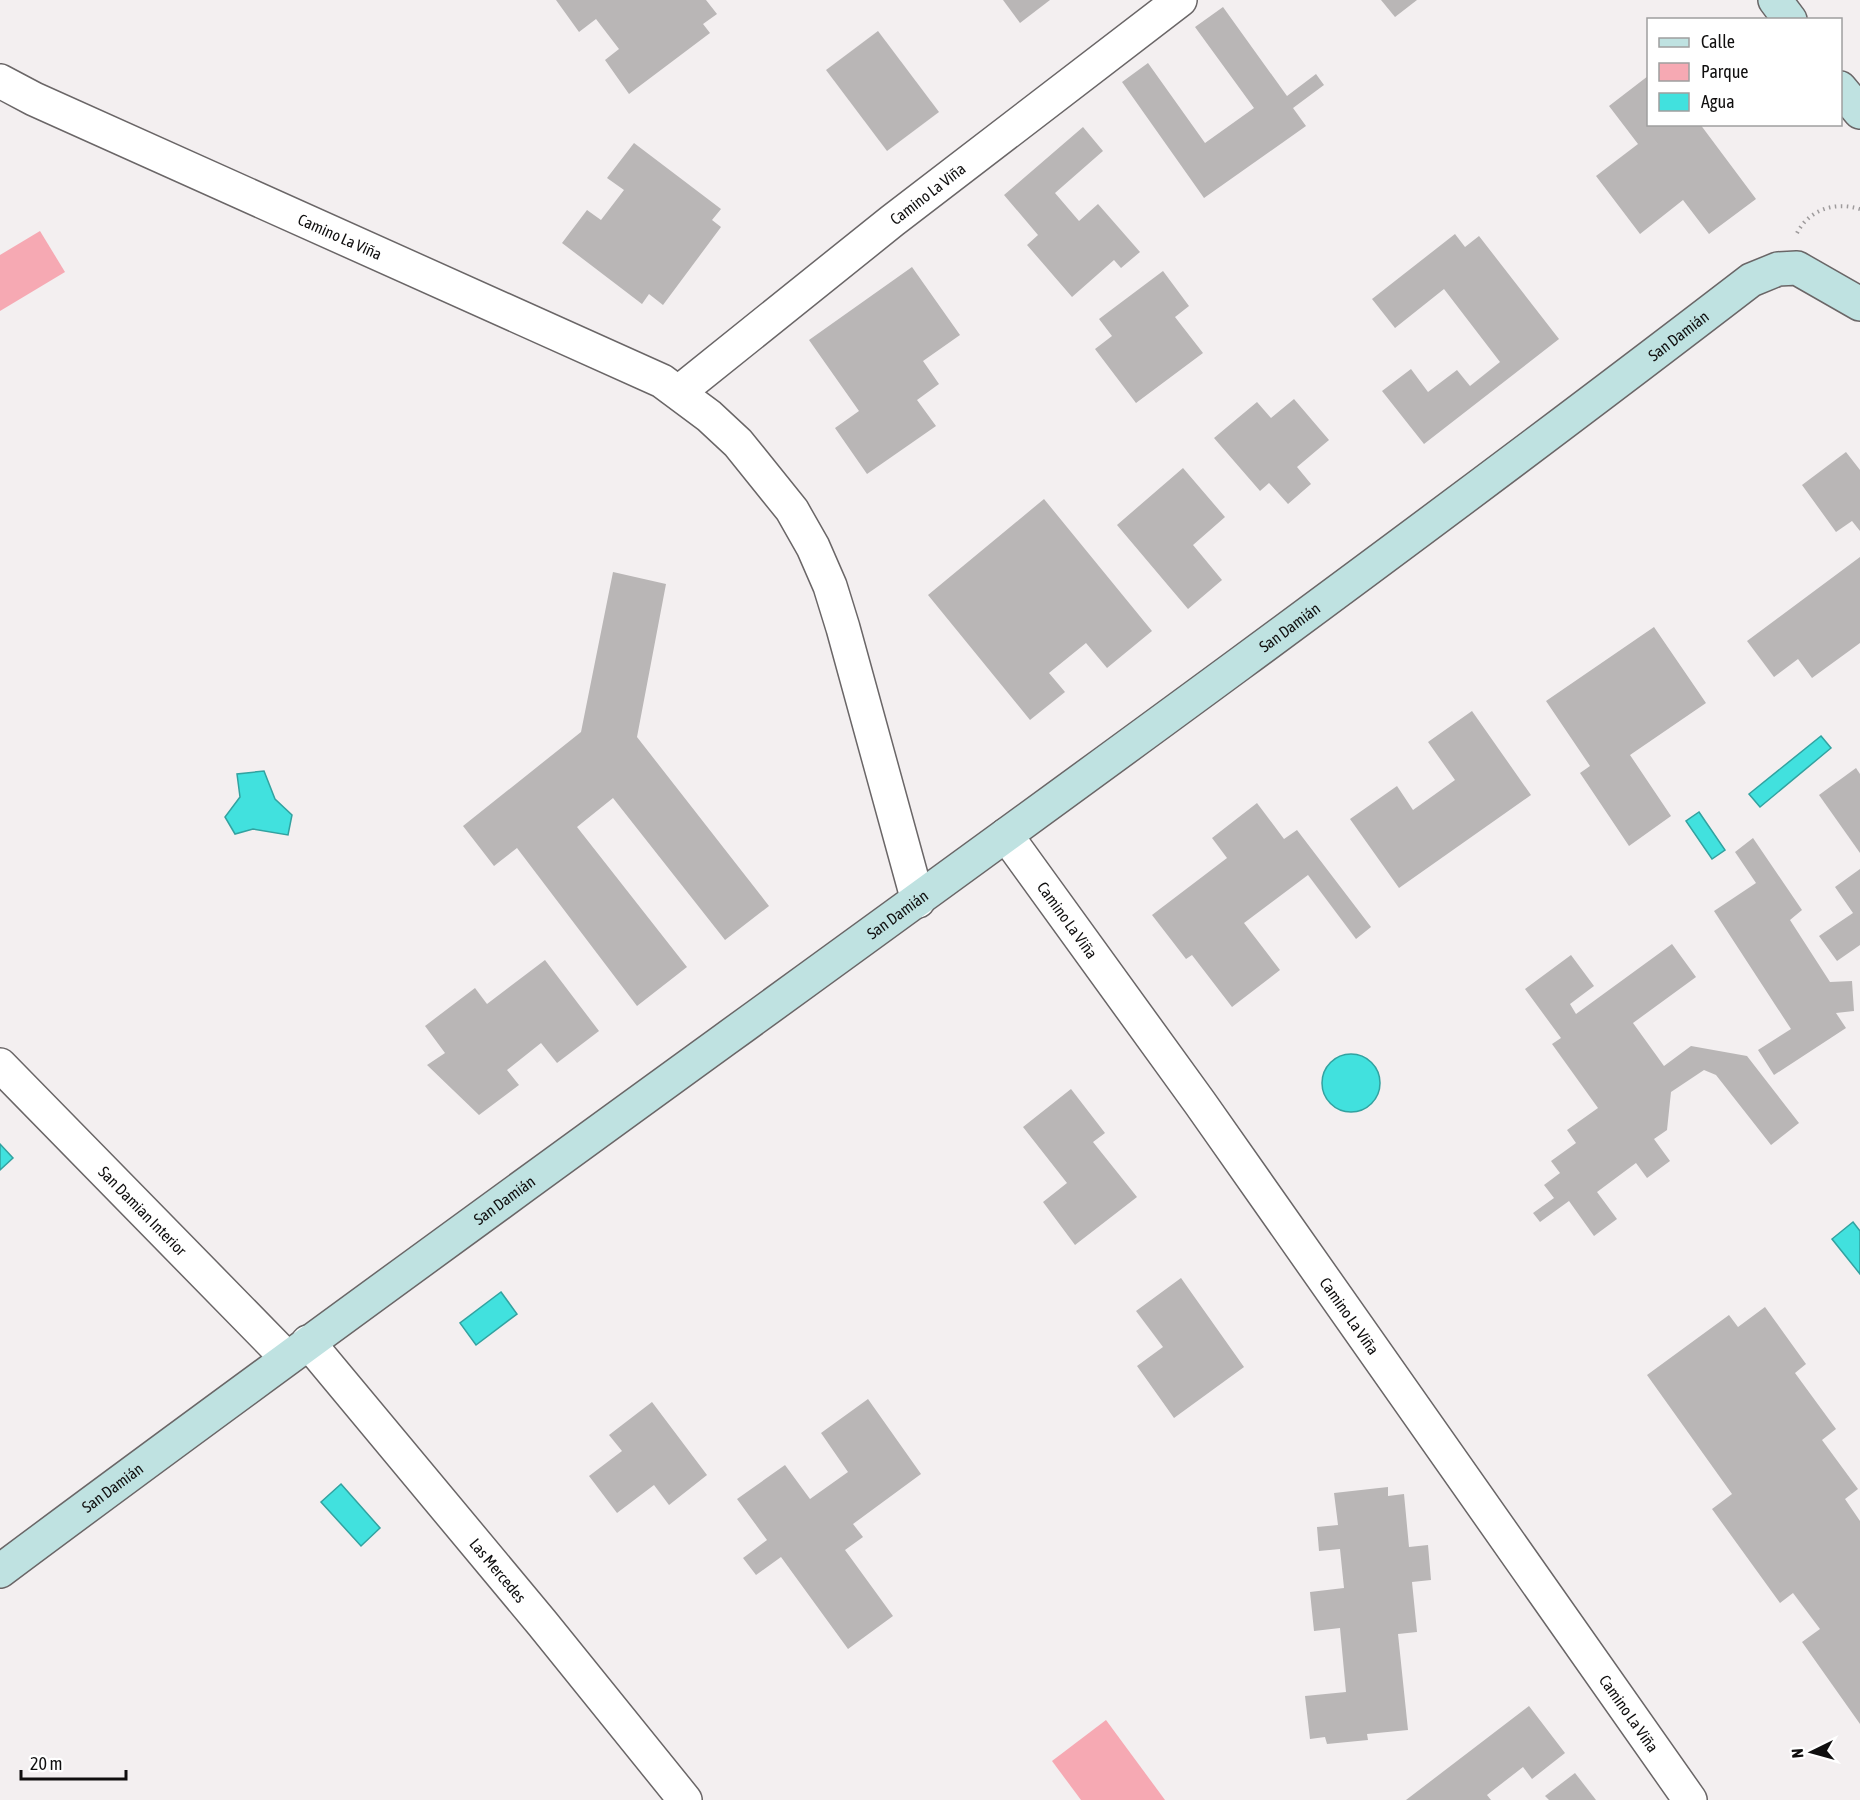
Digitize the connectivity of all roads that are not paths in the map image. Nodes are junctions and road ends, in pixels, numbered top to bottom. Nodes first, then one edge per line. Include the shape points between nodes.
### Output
1 (1180, 0) edge
2 (1775, 0) edge
3 (1788, 18) edge
4 (0, 81) edge
5 (1842, 90) edge
6 (1860, 112) edge
7 (1860, 304) edge
8 (678, 392) junction
9 (1006, 835) junction
10 (918, 902) junction
11 (0, 1065) edge
12 (297, 1349) junction
13 (0, 1571) edge
14 (685, 1800) edge
15 (1690, 1800) edge

1 - 8 street, Camino La Viña via 892,221
2 - 3 main road
4 - 8 street, Camino La Viña via 651,376
5 - 6 main road
7 - 9 main road, San Damián via 1787,268 1751,280
8 - 10 street, Camino La Viña via 738,442 792,510 813,547 843,628
9 - 10 main road, San Damián
9 - 15 street, Camino La Viña via 1214,1123
10 - 12 main road, San Damián
11 - 12 street, San Damian Interior
12 - 13 main road, San Damián
12 - 14 street, Las Mercedes via 542,1623

